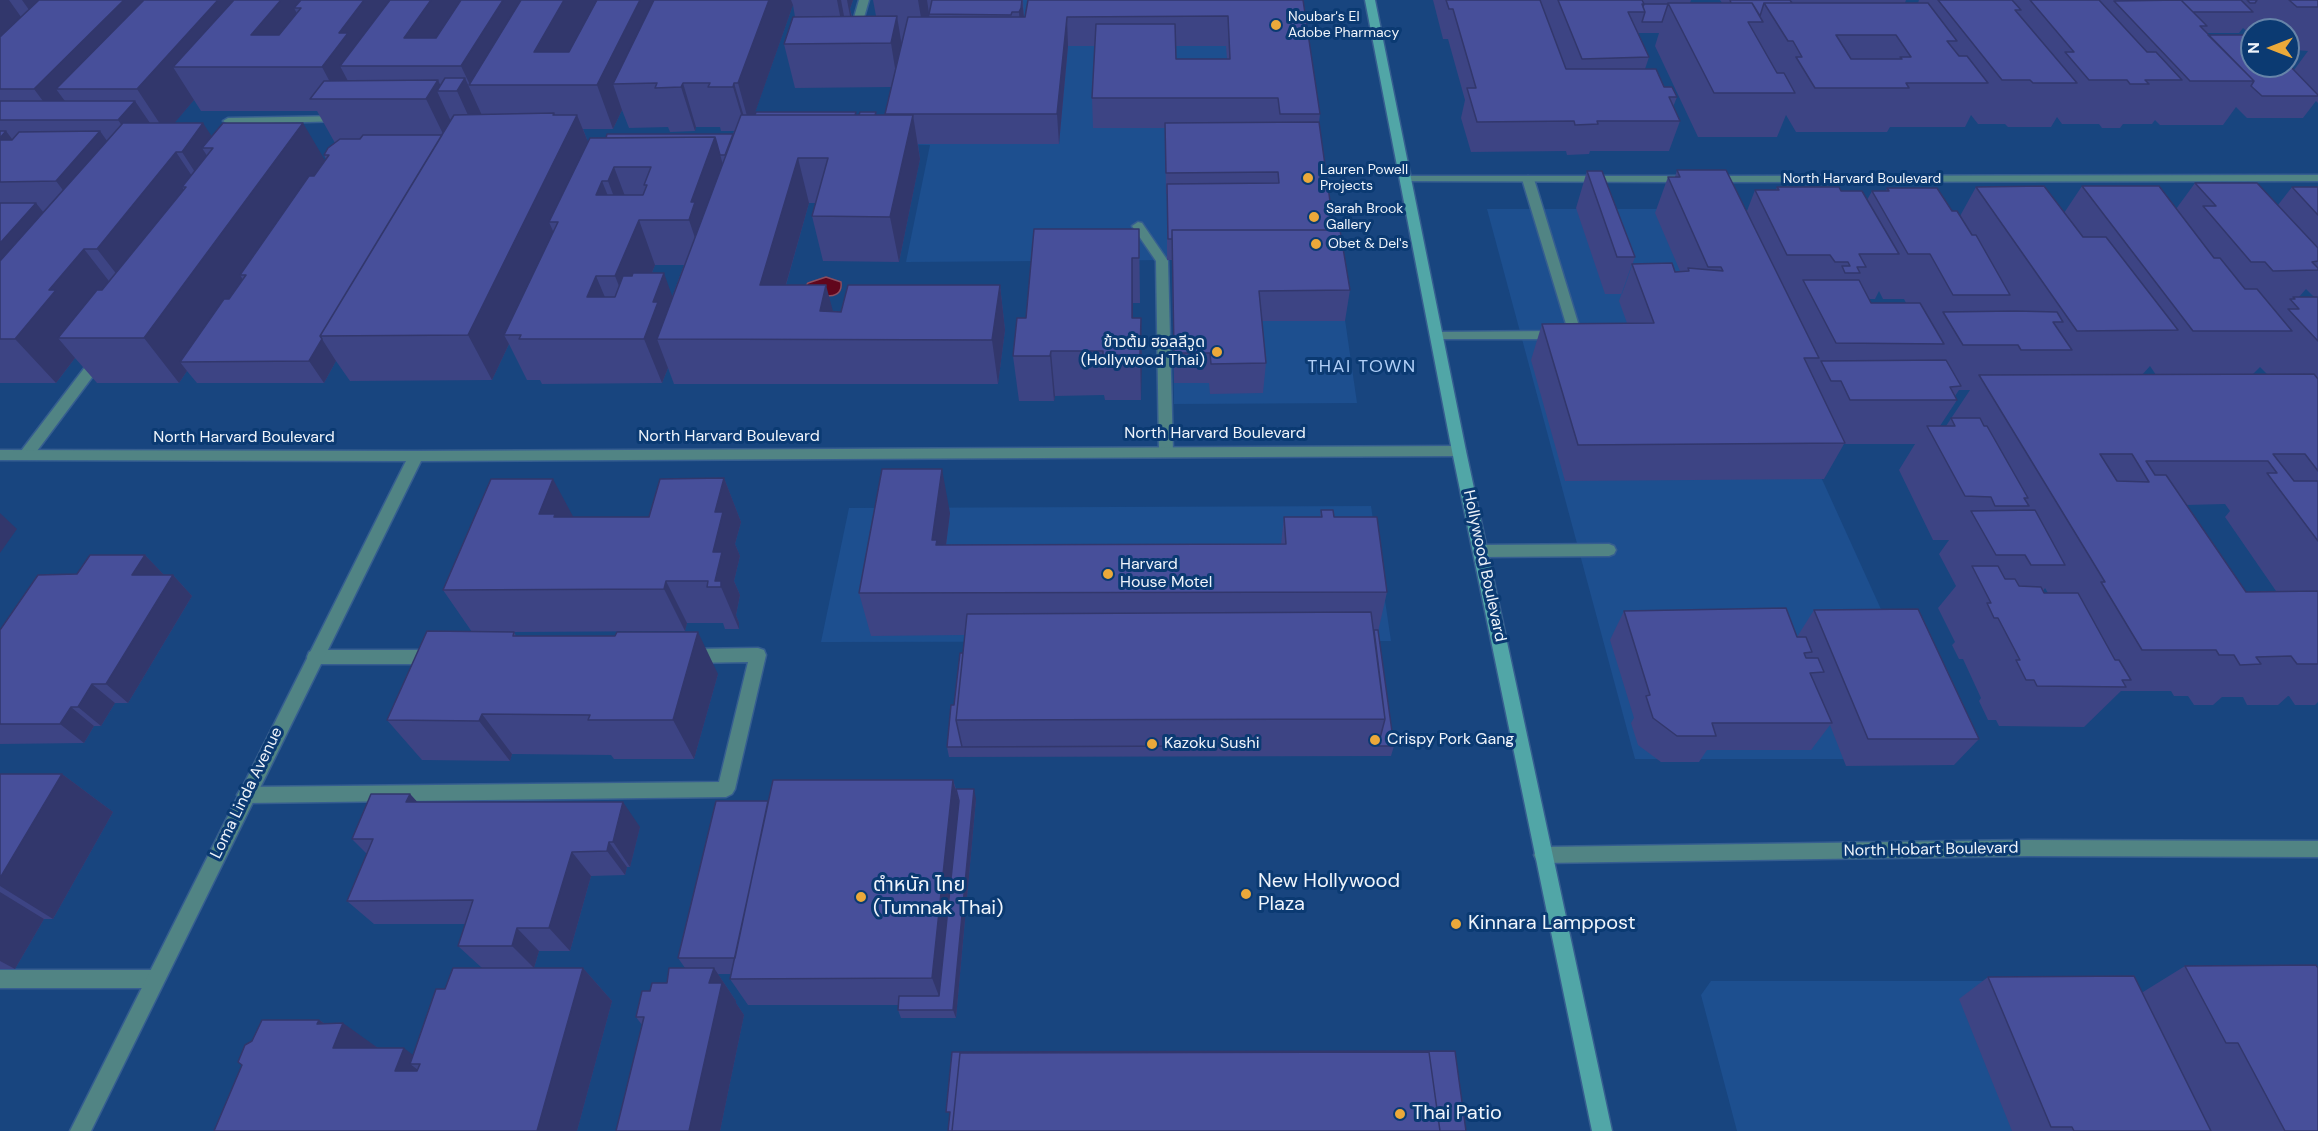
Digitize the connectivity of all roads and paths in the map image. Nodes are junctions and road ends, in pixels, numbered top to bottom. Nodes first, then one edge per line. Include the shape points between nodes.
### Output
1 (864, 0) edge
2 (1370, 0) edge
3 (856, 44) edge
4 (353, 110) edge
5 (228, 121) edge
6 (2318, 178) edge
7 (1406, 179) junction
8 (1528, 179) junction
9 (2096, 179) junction
10 (2108, 194) edge
11 (1138, 225) dead end
12 (1438, 336) junction
13 (108, 346) edge
14 (1459, 451) junction
15 (1166, 452) junction
16 (0, 455) edge
17 (26, 455) junction
18 (416, 456) junction
19 (1609, 550) dead end
20 (1481, 551) junction
21 (674, 656) edge
22 (315, 657) junction
23 (447, 657) edge
24 (246, 795) junction
25 (2318, 849) edge
26 (1543, 855) junction
27 (0, 979) edge
28 (155, 979) junction
29 (80, 1131) edge
30 (1602, 1131) edge

1 - 3 street via 853,39
2 - 7 main road, Hollywood Boulevard
4 - 5 street via 347,119
6 - 9 street, North Harvard Boulevard
7 - 8 street, North Harvard Boulevard
7 - 12 main road, Hollywood Boulevard
8 - 9 street, North Harvard Boulevard
8 - 12 street via 1573,326 1553,335
9 - 10 street
11 - 15 street via 1162,261
12 - 14 main road, Hollywood Boulevard
13 - 17 street
14 - 15 street, North Harvard Boulevard
14 - 20 main road, Hollywood Boulevard
15 - 18 street, North Harvard Boulevard
16 - 17 street, North Harvard Boulevard
17 - 18 street, North Harvard Boulevard
18 - 22 street, Loma Linda Avenue
19 - 20 street
20 - 26 main road, Hollywood Boulevard
21 - 24 street via 758,655 726,789
22 - 23 street
22 - 24 street, Loma Linda Avenue
24 - 28 street, Loma Linda Avenue
25 - 26 street, North Hobart Boulevard via 2028,848
26 - 30 main road, Hollywood Boulevard
27 - 28 street
28 - 29 street, Loma Linda Avenue

